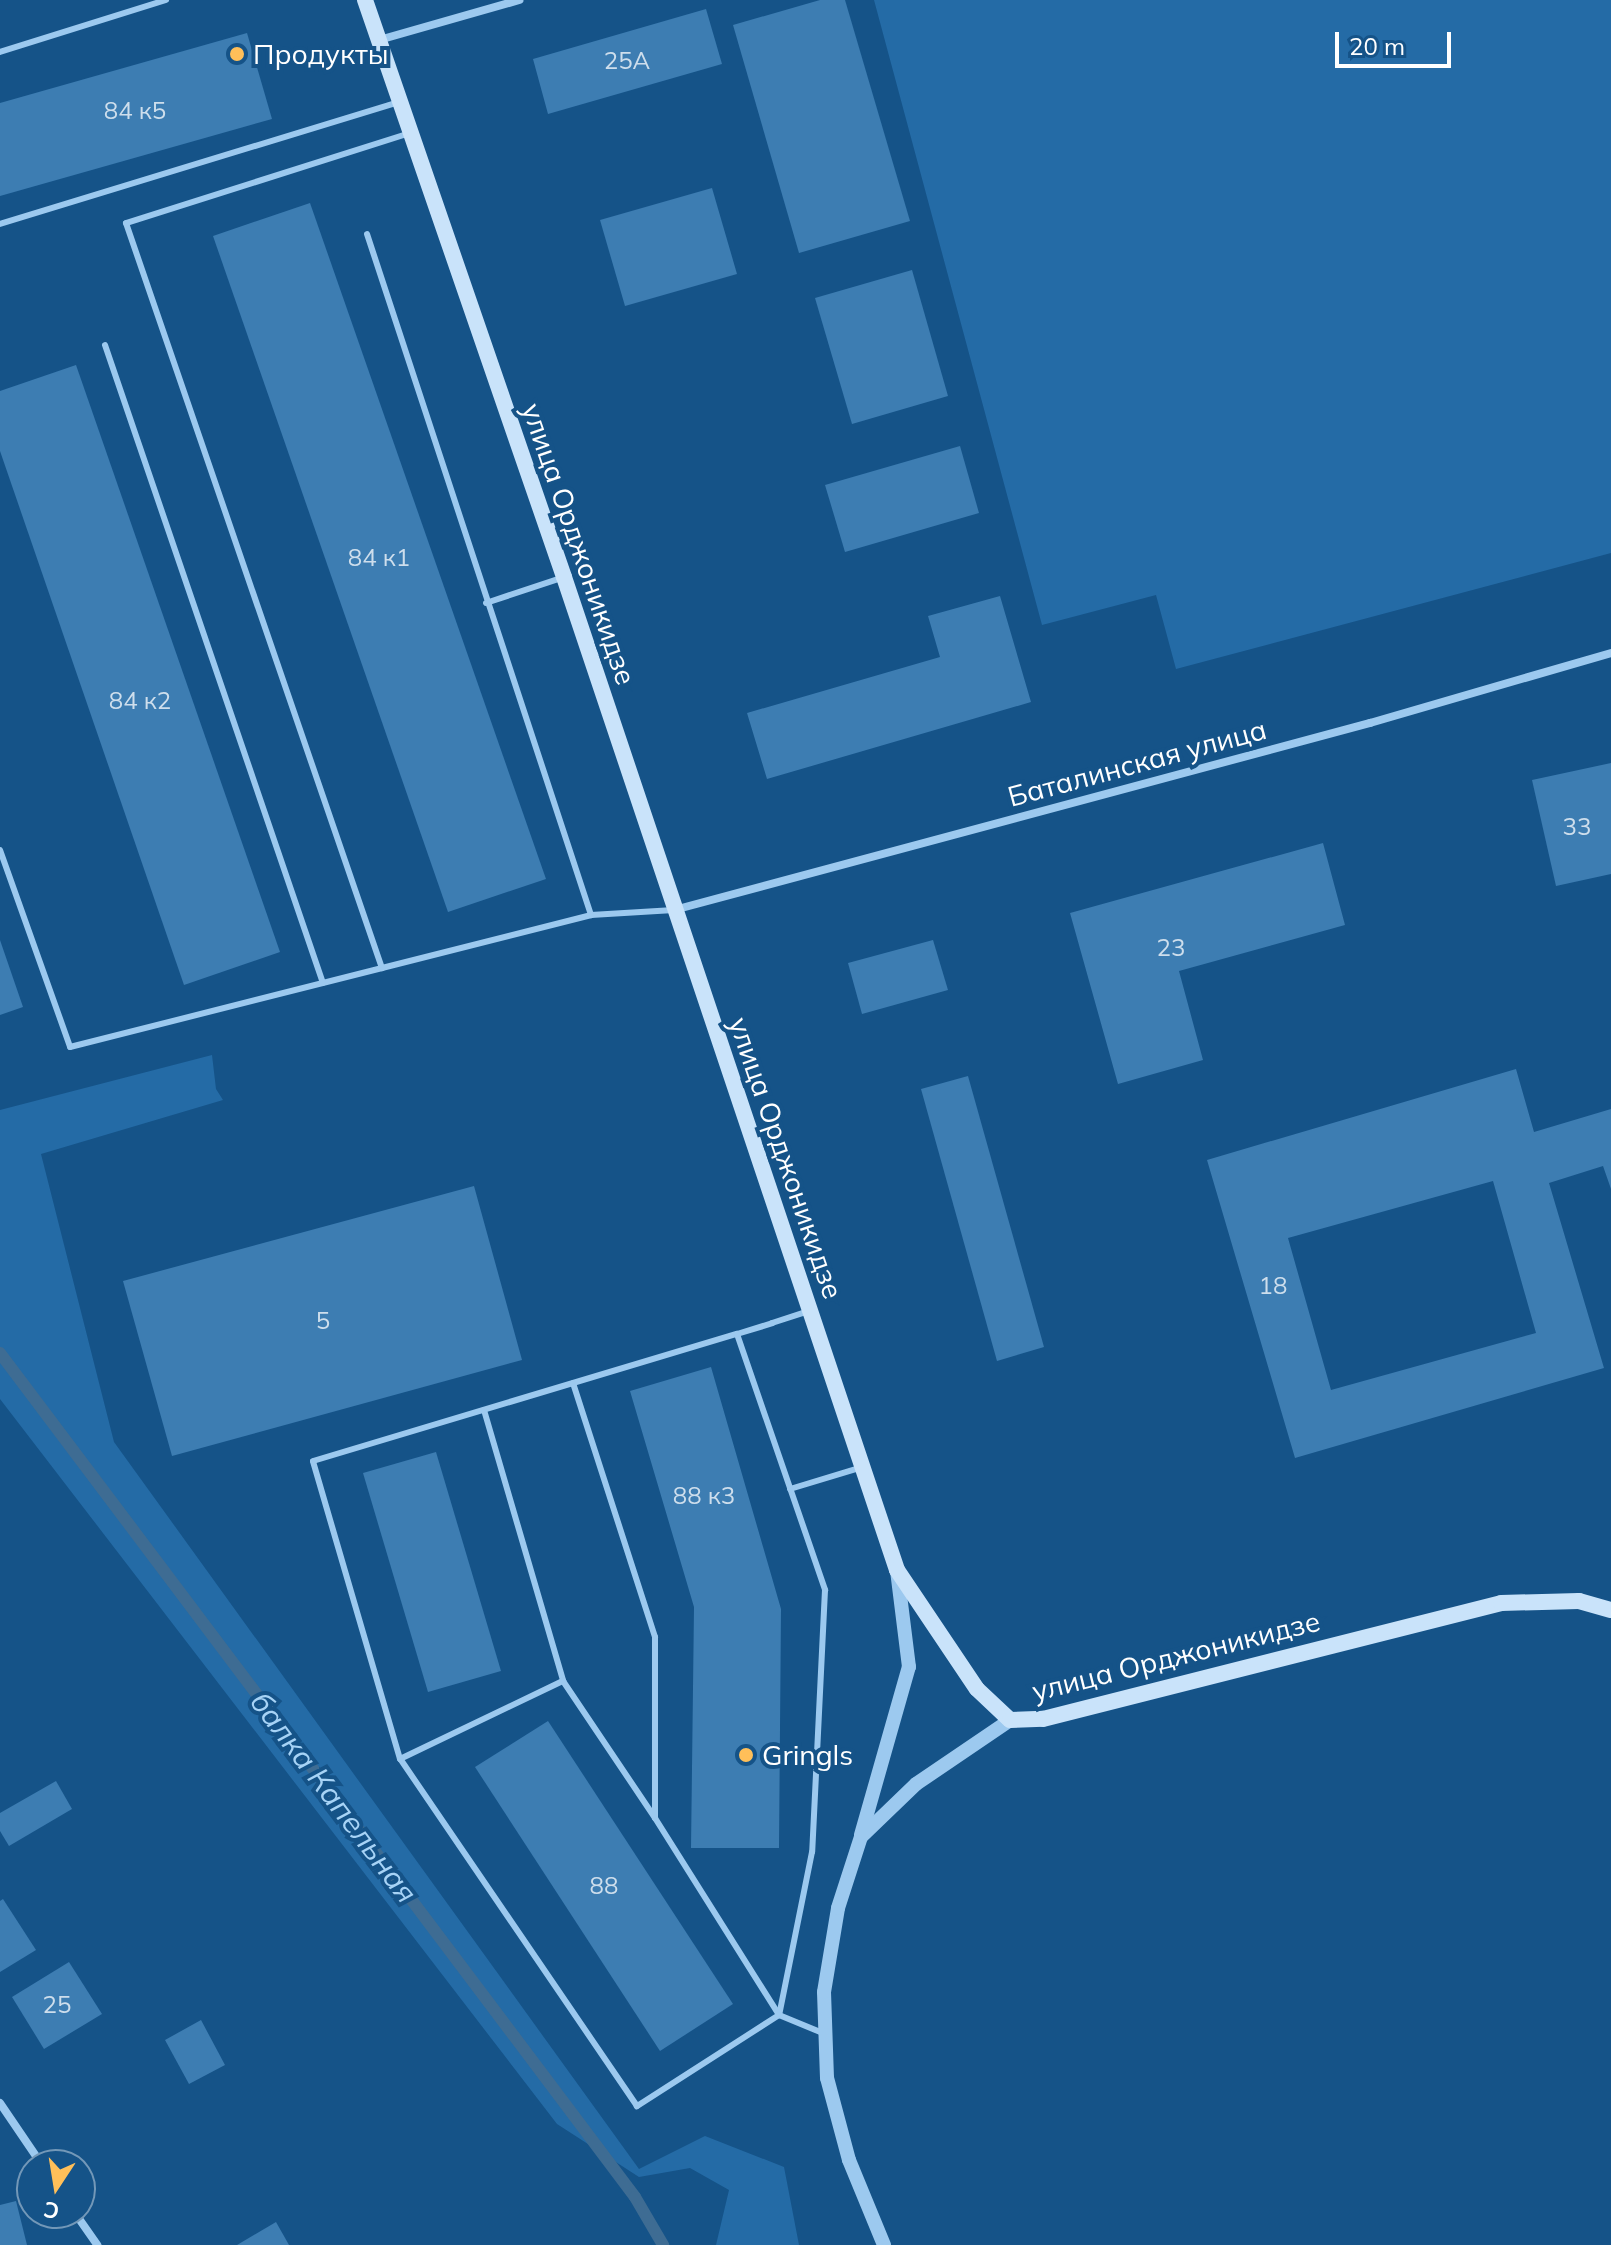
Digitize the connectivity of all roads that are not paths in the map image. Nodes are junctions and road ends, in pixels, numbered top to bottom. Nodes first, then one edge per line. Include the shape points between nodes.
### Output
1 (166, 0) edge
2 (365, 0) edge
3 (519, 0) edge
4 (379, 40) junction
5 (0, 52) edge
6 (400, 102) junction
7 (411, 132) junction
8 (0, 224) edge
9 (367, 234) dead end
10 (105, 345) dead end
11 (564, 577) junction
12 (486, 603) junction
13 (1611, 653) edge
14 (0, 850) edge
15 (674, 910) junction
16 (591, 915) junction
17 (382, 968) junction
18 (323, 983) junction
19 (810, 1311) junction
20 (737, 1334) junction
21 (573, 1383) junction
22 (484, 1410) junction
23 (863, 1467) junction
24 (790, 1489) junction
25 (897, 1570) junction
26 (1611, 1610) edge
27 (563, 1681) junction
28 (1010, 1720) junction
29 (400, 1759) junction
30 (655, 1818) junction
31 (861, 1837) junction
32 (779, 2015) junction
33 (825, 2034) junction
34 (0, 2103) edge
35 (31, 2149) edge
36 (884, 2245) edge

1 - 5 lane
2 - 4 main road, улица Орджоникидзе
3 - 4 street
4 - 6 main road, улица Орджоникидзе
6 - 7 main road, улица Орджоникидзе
6 - 8 lane
7 - 11 main road, улица Орджоникидзе
7 - 17 lane via 126,223
9 - 12 lane
10 - 18 lane
11 - 12 lane
11 - 15 main road, улица Орджоникидзе
12 - 16 lane
13 - 15 street, Баталинская улица
14 - 18 lane via 70,1047
15 - 16 lane
15 - 19 main road, улица Орджоникидзе
16 - 17 lane
17 - 18 lane
19 - 20 lane
19 - 23 main road, улица Орджоникидзе
20 - 21 lane
20 - 24 lane
21 - 22 lane
21 - 30 lane via 655,1637
22 - 27 lane
22 - 29 lane via 313,1461
23 - 24 lane
23 - 25 main road, улица Орджоникидзе
24 - 32 lane via 825,1590 812,1852
25 - 28 main road, улица Орджоникидзе via 977,1689
25 - 31 street via 909,1667
26 - 28 main road, улица Орджоникидзе via 1579,1601 1501,1603 1059,1716
27 - 29 lane
27 - 30 lane
28 - 31 street via 916,1784
29 - 32 lane via 637,2106
30 - 32 lane
31 - 33 street via 838,1908 824,1992
32 - 33 lane
33 - 36 street via 827,2078 849,2160
34 - 35 street

